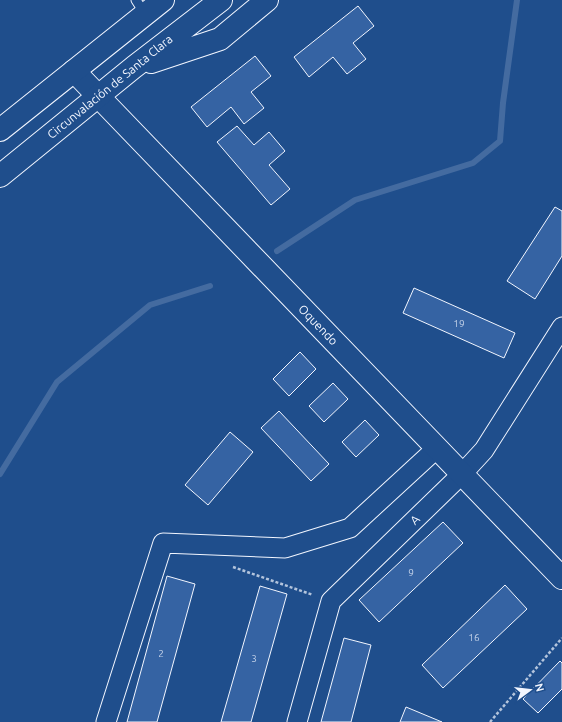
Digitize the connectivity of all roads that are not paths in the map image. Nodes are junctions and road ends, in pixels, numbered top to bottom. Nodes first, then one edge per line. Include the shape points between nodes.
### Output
1 (163, 0) edge
2 (221, 0) edge
3 (268, 0) edge
4 (140, 7) edge
5 (134, 67) junction
6 (74, 71) junction
7 (98, 97) junction
8 (0, 130) edge
9 (0, 176) edge
10 (562, 327) edge
11 (437, 448) junction
12 (462, 474) junction
13 (562, 578) edge
14 (106, 722) edge
15 (297, 722) edge

1 - 4 main road
2 - 5 main road, Circunvalación de Santa Clara
3 - 5 main road via 220,39
4 - 6 main road
5 - 7 main road, Circunvalación de Santa Clara
6 - 7 main road, Oquendo
6 - 8 main road
7 - 9 main road, Circunvalación de Santa Clara
7 - 11 main road, Oquendo
10 - 12 street, A via 484,450
11 - 12 main road, Oquendo
11 - 14 street via 350,528 285,548 163,543
12 - 13 main road, Oquendo
12 - 15 street, A via 331,601

